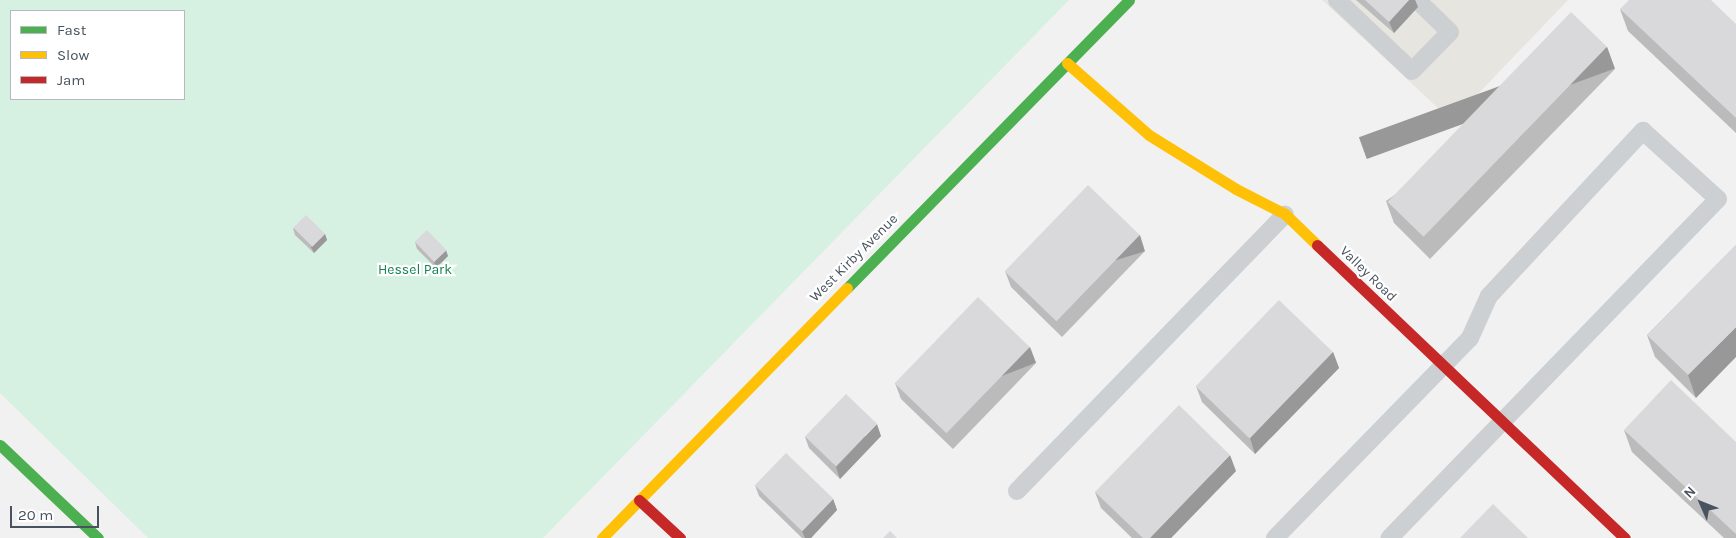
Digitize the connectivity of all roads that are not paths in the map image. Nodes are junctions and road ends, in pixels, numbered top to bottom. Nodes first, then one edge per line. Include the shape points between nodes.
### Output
1 (1129, 0) edge
2 (1337, 0) edge
3 (1417, 0) edge
4 (1067, 63) junction
5 (1285, 214) junction
6 (1444, 365) junction
7 (1504, 421) junction
8 (0, 445) edge
9 (1017, 491) dead end
10 (639, 500) junction
11 (98, 538) edge
12 (602, 538) edge
13 (680, 538) edge
14 (1275, 538) edge
15 (1390, 538) edge
16 (1625, 538) edge

1 - 4 street, West Kirby Avenue
2 - 3 lane via 1412,71 1450,32
4 - 5 street, Valley Road via 1149,135 1236,189
4 - 10 street, West Kirby Avenue
5 - 6 street, Valley Road
5 - 9 lane
6 - 7 street, Valley Road
6 - 7 lane via 1470,338 1489,296 1643,131 1718,199
6 - 14 lane
7 - 15 lane
7 - 16 street, Valley Road
8 - 11 street
10 - 12 street, West Kirby Avenue
10 - 13 street

